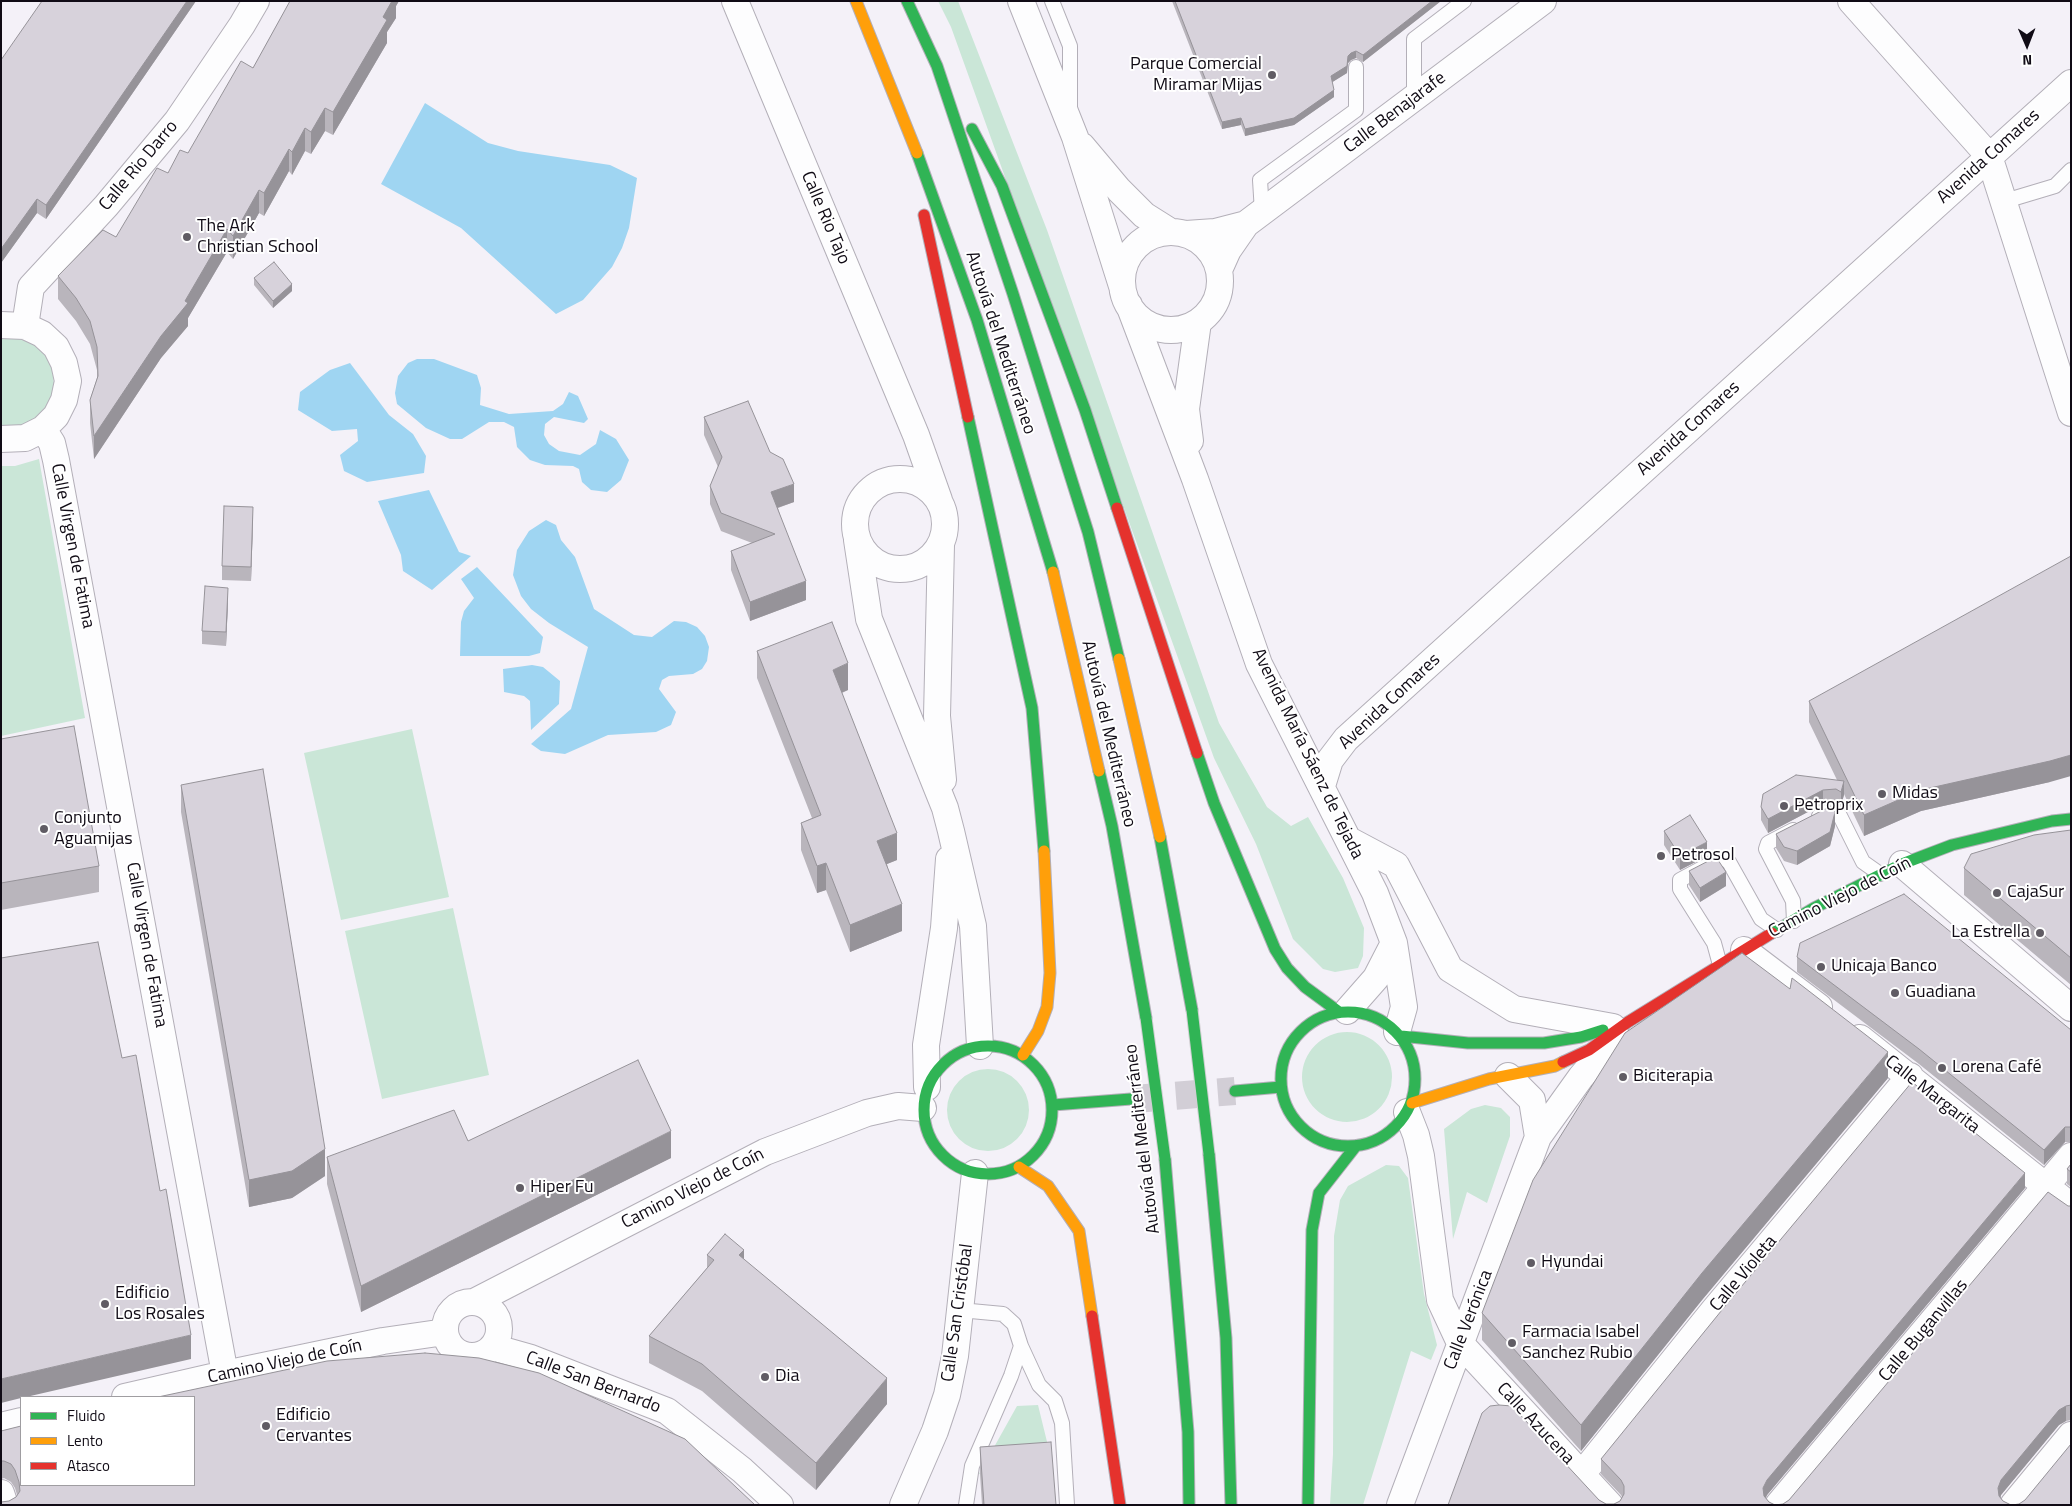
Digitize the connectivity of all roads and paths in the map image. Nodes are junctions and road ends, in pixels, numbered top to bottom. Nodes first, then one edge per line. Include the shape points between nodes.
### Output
1 (256, 1) edge
2 (735, 1) edge
3 (856, 1) edge
4 (907, 1) edge
5 (1021, 1) edge
6 (1052, 1) edge
7 (1464, 1) edge
8 (1543, 1) edge
9 (1851, 1) edge
10 (938, 66) junction
11 (1356, 67) dead end
12 (2071, 83) edge
13 (1414, 98) junction
14 (904, 118) junction
15 (1072, 131) junction
16 (1989, 156) junction
17 (2071, 170) edge
18 (2005, 201) junction
19 (1254, 218) junction
20 (1178, 233) junction
21 (1219, 270) junction
22 (1126, 297) junction
23 (1198, 322) junction
24 (13, 325) edge
25 (2071, 413) edge
26 (43, 429) junction
27 (916, 435) junction
28 (1, 439) edge
29 (1195, 479) junction
30 (885, 480) junction
31 (939, 500) junction
32 (857, 540) junction
33 (941, 544) junction
34 (1322, 786) junction
35 (2071, 819) edge
36 (948, 820) junction
37 (1349, 840) junction
38 (1891, 869) junction
39 (1794, 920) junction
40 (1776, 930) junction
41 (1394, 943) junction
42 (1744, 950) junction
43 (1720, 965) junction
44 (2071, 1008) edge
45 (1343, 1012) junction
46 (1620, 1025) junction
47 (1399, 1034) junction
48 (980, 1046) junction
49 (1023, 1055) junction
50 (1508, 1076) junction
51 (1910, 1076) junction
52 (1280, 1087) junction
53 (1235, 1091) tunnel mouth
54 (925, 1097) junction
55 (1131, 1099) tunnel mouth
56 (1053, 1106) junction
57 (1409, 1107) junction
58 (1538, 1136) junction
59 (1355, 1147) junction
60 (2071, 1156) edge
61 (1019, 1167) junction
62 (975, 1173) junction
63 (2046, 1185) junction
64 (2071, 1206) edge
65 (474, 1302) junction
66 (960, 1310) junction
67 (445, 1332) junction
68 (1460, 1343) junction
69 (1020, 1346) junction
70 (492, 1347) junction
71 (225, 1374) junction
72 (129, 1396) edge
73 (20, 1422) edge
74 (1, 1426) edge
75 (2071, 1435) edge
76 (1582, 1474) junction
77 (1, 1493) edge
78 (5, 1505) edge
79 (780, 1505) edge
80 (903, 1505) edge
81 (966, 1505) edge
82 (1068, 1505) edge
83 (1120, 1505) edge
84 (1189, 1505) edge
85 (1231, 1505) edge
86 (1308, 1505) edge
87 (1400, 1505) edge
88 (1610, 1505) edge
89 (1778, 1505) edge
90 (2013, 1505) edge

1 - 24 street, Calle Rio Darro via 177,121 106,206 31,287
2 - 27 street, Calle Rio Tajo
3 - 14 main road, Autovía del Mediterráneo
4 - 10 main road, Autovía del Mediterráneo
5 - 15 street, Avenida María Sáenz de Tejada
6 - 15 lane via 1070,46
7 - 13 lane via 1414,39
8 - 13 street, Calle Benajarafe
9 - 16 street
10 - 45 main road via 1002,186 1085,410 1214,803 1275,949 1305,987
10 - 85 main road, Autovía del Mediterráneo, bridge via 1088,532 1156,814 1192,1010 1209,1154 1226,1338
11 - 19 lane via 1356,110 1260,180
12 - 16 street, Avenida Comares
13 - 19 street, Calle Benajarafe
14 - 49 main road via 1032,708 1044,841 1050,973 1047,1007 1038,1032
14 - 84 main road, Autovía del Mediterráneo, bridge via 977,320 1052,566 1112,826 1146,1018 1165,1159 1187,1413
15 - 20 street, Avenida María Sáenz de Tejada via 1119,190 1144,215
15 - 22 street, Avenida María Sáenz de Tejada
16 - 18 street
16 - 34 street, Avenida Comares via 1346,739 1330,760
17 - 18 lane via 2054,186
18 - 25 street
19 - 20 street, Calle Benajarafe via 1215,232
19 - 21 street, Calle Benajarafe via 1228,250
20 - 21 street via 1202,243 1214,256
20 - 22 street via 1154,235 1140,243 1129,256 1123,272
21 - 23 street via 1217,299 1210,312
22 - 23 street via 1139,318 1153,326 1170,330
22 - 29 street, Avenida María Sáenz de Tejada
23 - 29 street, Avenida María Sáenz de Tejada via 1186,409
24 - 26 street via 42,334 56,346 64,363 68,382 64,400 56,416
26 - 28 street via 24,438
26 - 71 street, Calle Virgen de Fatima via 52,443 56,460
27 - 30 street
27 - 31 street, Calle Rio Tajo
29 - 34 street, Avenida María Sáenz de Tejada via 1259,664
30 - 31 street via 915,480 929,488
30 - 32 street via 862,498 854,526
31 - 33 street via 945,514 946,529
32 - 33 street via 876,562 889,568 904,569 919,566 932,557
32 - 36 street via 869,619
33 - 36 street via 937,716
34 - 37 street, Avenida María Sáenz de Tejada
35 - 38 main road, Camino Viejo de Coín via 1952,846
36 - 48 street via 973,926
36 - 54 street via 944,928 926,1045
37 - 41 street, Avenida María Sáenz de Tejada via 1375,893
37 - 46 street via 1396,865 1450,969 1514,1009
38 - 39 main road, Camino Viejo de Coín
38 - 39 lane via 1863,862 1840,816 1834,811 1806,823 1768,843 1766,849 1793,901
38 - 44 street
39 - 40 main road, Camino Viejo de Coín
40 - 42 main road, Camino Viejo de Coín
40 - 43 lane via 1761,919 1729,862 1724,859 1718,859 1680,880 1680,889 1714,943
41 - 45 street via 1376,978
41 - 47 street, Avenida María Sáenz de Tejada via 1404,1008
42 - 43 main road, Camino Viejo de Coín
42 - 51 street, Calle Margarita
43 - 46 main road, Camino Viejo de Coín
45 - 47 main road via 1366,1014 1383,1021
45 - 52 main road via 1319,1018 1301,1030 1288,1047 1281,1066
46 - 47 main road, Camino Viejo de Coín via 1581,1037 1544,1043 1468,1042
46 - 50 main road, Camino Viejo de Coín via 1589,1050 1555,1066
46 - 58 street, Calle Verónica
47 - 57 main road via 1414,1061 1415,1089
48 - 49 main road via 1002,1047
48 - 54 main road via 963,1050 948,1059 936,1072
49 - 56 main road via 1038,1069 1048,1086
50 - 57 main road, Camino Viejo de Coín via 1489,1079
50 - 58 street via 1532,1100
51 - 63 street, Calle Margarita
51 - 76 street, Calle Violeta
52 - 53 main road
52 - 59 main road via 1286,1108 1298,1125 1314,1138 1334,1146
54 - 62 main road via 926,1130 937,1150 954,1165
54 - 65 street, Camino Viejo de Coín via 867,1113 765,1152
55 - 56 main road
56 - 61 main road via 1052,1124 1045,1141 1034,1156
57 - 59 main road via 1394,1129 1376,1141
57 - 68 street, Calle Azucena via 1420,1156 1440,1300
58 - 68 street, Calle Verónica
59 - 86 main road via 1319,1193 1312,1230
60 - 63 street, Calle Buganvillas
61 - 62 main road via 997,1174
61 - 83 main road via 1048,1186 1079,1231
62 - 66 street, Calle San Cristóbal
63 - 64 street, Calle Margarita
63 - 89 street, Calle Buganvillas
65 - 67 street via 456,1307 445,1322
65 - 70 street via 490,1308 498,1323 499,1331
66 - 69 lane via 1003,1314 1014,1324
66 - 80 street, Calle San Cristóbal via 947,1395
67 - 70 street via 447,1341 460,1354 478,1355
67 - 71 street, Camino Viejo de Coín via 383,1341
68 - 76 street, Calle Azucena
68 - 87 street, Calle Verónica
69 - 81 lane via 1011,1376 972,1466
69 - 82 lane via 1038,1385 1055,1402 1062,1423
70 - 79 street, Calle San Bernardo via 576,1374 667,1411 742,1470
71 - 72 street, Camino Viejo de Coín
73 - 74 street
75 - 90 street
76 - 88 street, Calle Azucena
77 - 78 street

